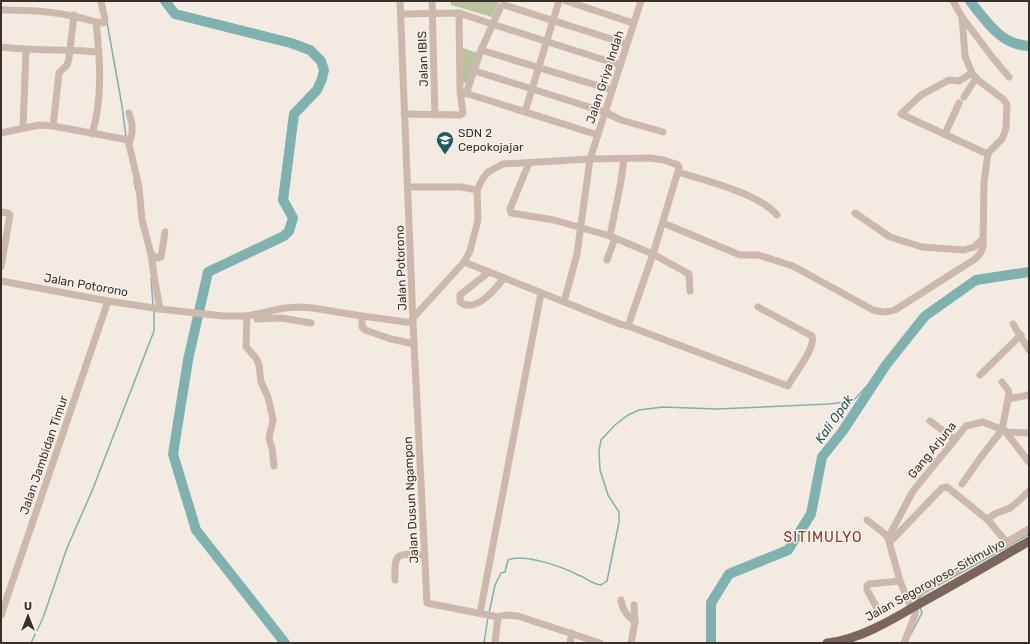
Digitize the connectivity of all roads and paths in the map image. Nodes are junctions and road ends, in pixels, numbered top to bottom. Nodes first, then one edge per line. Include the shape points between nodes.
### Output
1 (101, 1) edge
2 (400, 1) edge
3 (432, 1) edge
4 (559, 1) edge
5 (566, 1) edge
6 (641, 1) edge
7 (953, 1) edge
8 (1, 10) edge
9 (459, 12) junction
10 (432, 13) junction
11 (401, 14) junction
12 (74, 15) junction
13 (962, 17) junction
14 (553, 21) junction
15 (96, 22) junction
16 (633, 23) junction
17 (492, 24) junction
18 (547, 42) junction
19 (627, 44) junction
20 (1, 47) edge
21 (26, 50) junction
22 (70, 50) junction
23 (481, 50) junction
24 (99, 52) junction
25 (620, 65) junction
26 (539, 69) junction
27 (475, 71) junction
28 (974, 76) junction
29 (1010, 77) dead end
30 (532, 89) junction
31 (612, 90) junction
32 (463, 92) junction
33 (525, 112) junction
34 (605, 112) junction
35 (129, 113) dead end
36 (404, 114) junction
37 (435, 115) junction
38 (53, 126) junction
39 (23, 128) junction
40 (663, 132) dead end
41 (1, 133) edge
42 (92, 134) junction
43 (598, 134) junction
44 (945, 134) junction
45 (127, 140) junction
46 (988, 153) junction
47 (590, 159) junction
48 (624, 159) junction
49 (529, 163) junction
50 (678, 172) junction
51 (408, 187) junction
52 (477, 190) junction
53 (1, 212) edge
54 (855, 213) dead end
55 (777, 215) dead end
56 (663, 223) junction
57 (581, 228) junction
58 (165, 232) dead end
59 (612, 237) junction
60 (982, 243) junction
61 (151, 254) junction
62 (653, 254) junction
63 (607, 260) dead end
64 (464, 262) junction
65 (1, 267) edge
66 (489, 272) junction
67 (504, 278) junction
68 (1, 281) edge
69 (690, 291) dead end
70 (541, 293) junction
71 (108, 301) junction
72 (564, 302) junction
73 (155, 308) junction
74 (758, 308) dead end
75 (362, 316) junction
76 (247, 318) junction
77 (413, 321) junction
78 (311, 323) dead end
79 (1013, 324) dead end
80 (628, 326) junction
81 (1021, 335) junction
82 (414, 344) junction
83 (1029, 350) edge
84 (980, 375) dead end
85 (1002, 382) dead end
86 (1029, 395) edge
87 (1008, 399) junction
88 (930, 421) dead end
89 (1004, 430) junction
90 (1029, 433) edge
91 (954, 439) junction
92 (1029, 462) edge
93 (274, 466) dead end
94 (962, 484) dead end
95 (1029, 491) edge
96 (867, 520) dead end
97 (988, 520) junction
98 (1029, 529) edge
99 (889, 540) junction
100 (1029, 541) edge
101 (1008, 543) junction
102 (1013, 550) junction
103 (424, 555) junction
104 (395, 580) dead end
105 (900, 581) junction
106 (4, 596) edge
107 (907, 599) junction
108 (621, 600) dead end
109 (634, 605) dead end
110 (917, 606) junction
111 (877, 608) dead end
112 (485, 614) junction
113 (1, 615) edge
114 (498, 617) junction
115 (635, 622) junction
116 (572, 633) junction
117 (495, 643) edge
118 (570, 643) edge
119 (600, 643) edge
120 (631, 643) edge
121 (827, 643) edge
122 (904, 643) edge

1 - 15 street via 105,20 103,23
2 - 11 street, Jalan Potorono
3 - 10 street, Jalan IBIS
4 - 14 street
5 - 16 street
6 - 16 street, Jalan Griya Indah
7 - 13 street
8 - 12 street
9 - 10 street
9 - 17 street
9 - 32 street
10 - 11 street
10 - 37 street, Jalan IBIS
11 - 36 street, Jalan Potorono
12 - 15 street
12 - 22 street
13 - 28 street via 965,56
13 - 29 street
14 - 17 street via 504,5 499,8
14 - 18 street
14 - 19 street
15 - 24 street
16 - 19 street, Jalan Griya Indah
17 - 18 street
17 - 23 street
18 - 25 street
18 - 26 street
19 - 25 street, Jalan Griya Indah
20 - 21 street
21 - 22 street
21 - 39 street
22 - 24 street
22 - 38 street via 67,65 59,74
23 - 26 street
23 - 27 street
24 - 42 street via 100,101
25 - 31 street, Jalan Griya Indah
26 - 30 street
26 - 31 street
27 - 30 street
27 - 32 street
28 - 44 street
28 - 44 street via 958,81 949,80 922,95 901,114
28 - 46 street via 1007,105 1004,134
30 - 33 street
30 - 34 street
31 - 34 street, Jalan Griya Indah
32 - 33 street
32 - 37 street via 462,114
33 - 43 street
34 - 40 street via 621,120
34 - 43 street, Jalan Griya Indah
35 - 45 street via 132,133
36 - 37 street
36 - 51 street, Jalan Potorono
38 - 39 street
38 - 42 street
39 - 41 street
42 - 45 street
43 - 47 street, Jalan Griya Indah
44 - 46 street
45 - 61 street via 139,187 142,220
46 - 60 street via 984,182
47 - 48 street
47 - 49 street
47 - 57 street, Jalan Griya Indah
48 - 50 street via 664,160 678,165
48 - 59 street
49 - 52 street via 503,164 496,167 482,178
49 - 57 street via 511,213 554,220
50 - 55 street via 747,195
50 - 56 street
51 - 52 street via 461,187
51 - 77 street, Jalan Potorono
52 - 64 street via 478,220 470,251
53 - 65 street via 10,214
54 - 60 street via 890,237 922,247 964,250
56 - 60 street via 740,255 758,255 794,266 881,312 895,310 975,259 980,254
56 - 62 street
57 - 59 street
57 - 72 street, Jalan Griya Indah
58 - 61 street via 161,257 157,258
59 - 62 street
59 - 63 street
61 - 73 street
62 - 69 street via 689,274
62 - 80 street
64 - 66 street
64 - 77 street
66 - 67 street
66 - 67 street via 460,295 460,302 467,305 483,301
67 - 70 street
68 - 71 street, Jalan Potorono
70 - 72 street
70 - 112 street
71 - 73 street, Jalan Potorono
71 - 106 street, Jalan Jambidan Timur
72 - 80 street
73 - 76 street, Jalan Potorono
74 - 80 street via 812,336 806,357 788,386
75 - 76 street, Jalan Potorono via 298,307
75 - 77 street, Jalan Potorono
75 - 82 street via 362,327 365,330
76 - 78 street
76 - 93 street via 246,346 260,365 262,384 273,420 269,438
77 - 82 street, Jalan Dusun Ngampon
79 - 81 street
81 - 83 street
81 - 84 street
82 - 103 street, Jalan Dusun Ngampon
85 - 87 street via 1008,392
86 - 87 street
87 - 89 street
88 - 91 street
89 - 90 street via 1012,433
89 - 91 street, Gang Arjuna via 983,422 968,425
89 - 92 street, Gang Arjuna
89 - 94 street
91 - 99 street, Gang Arjuna via 912,493
95 - 97 street via 1018,502 992,515
96 - 99 street
97 - 99 street via 945,487
97 - 101 street
98 - 101 street
99 - 105 street
100 - 102 main road, Jalan Segoroyoso-Sitimulyo
101 - 102 street
101 - 107 street
102 - 110 main road, Jalan Segoroyoso-Sitimulyo
103 - 104 street via 398,556 394,563
103 - 112 street, Jalan Dusun Ngampon via 427,603
105 - 107 street
105 - 111 street via 867,586
106 - 113 street, Jalan Jambidan Timur
107 - 110 street
108 - 115 street via 625,612
109 - 115 street
110 - 121 main road, Jalan Segoroyoso-Sitimulyo via 856,636
110 - 122 street
112 - 114 street, Jalan Dusun Ngampon
114 - 116 street, Jalan Dusun Ngampon via 518,616
114 - 117 street
115 - 120 street
116 - 118 street
116 - 119 street, Jalan Dusun Ngampon

